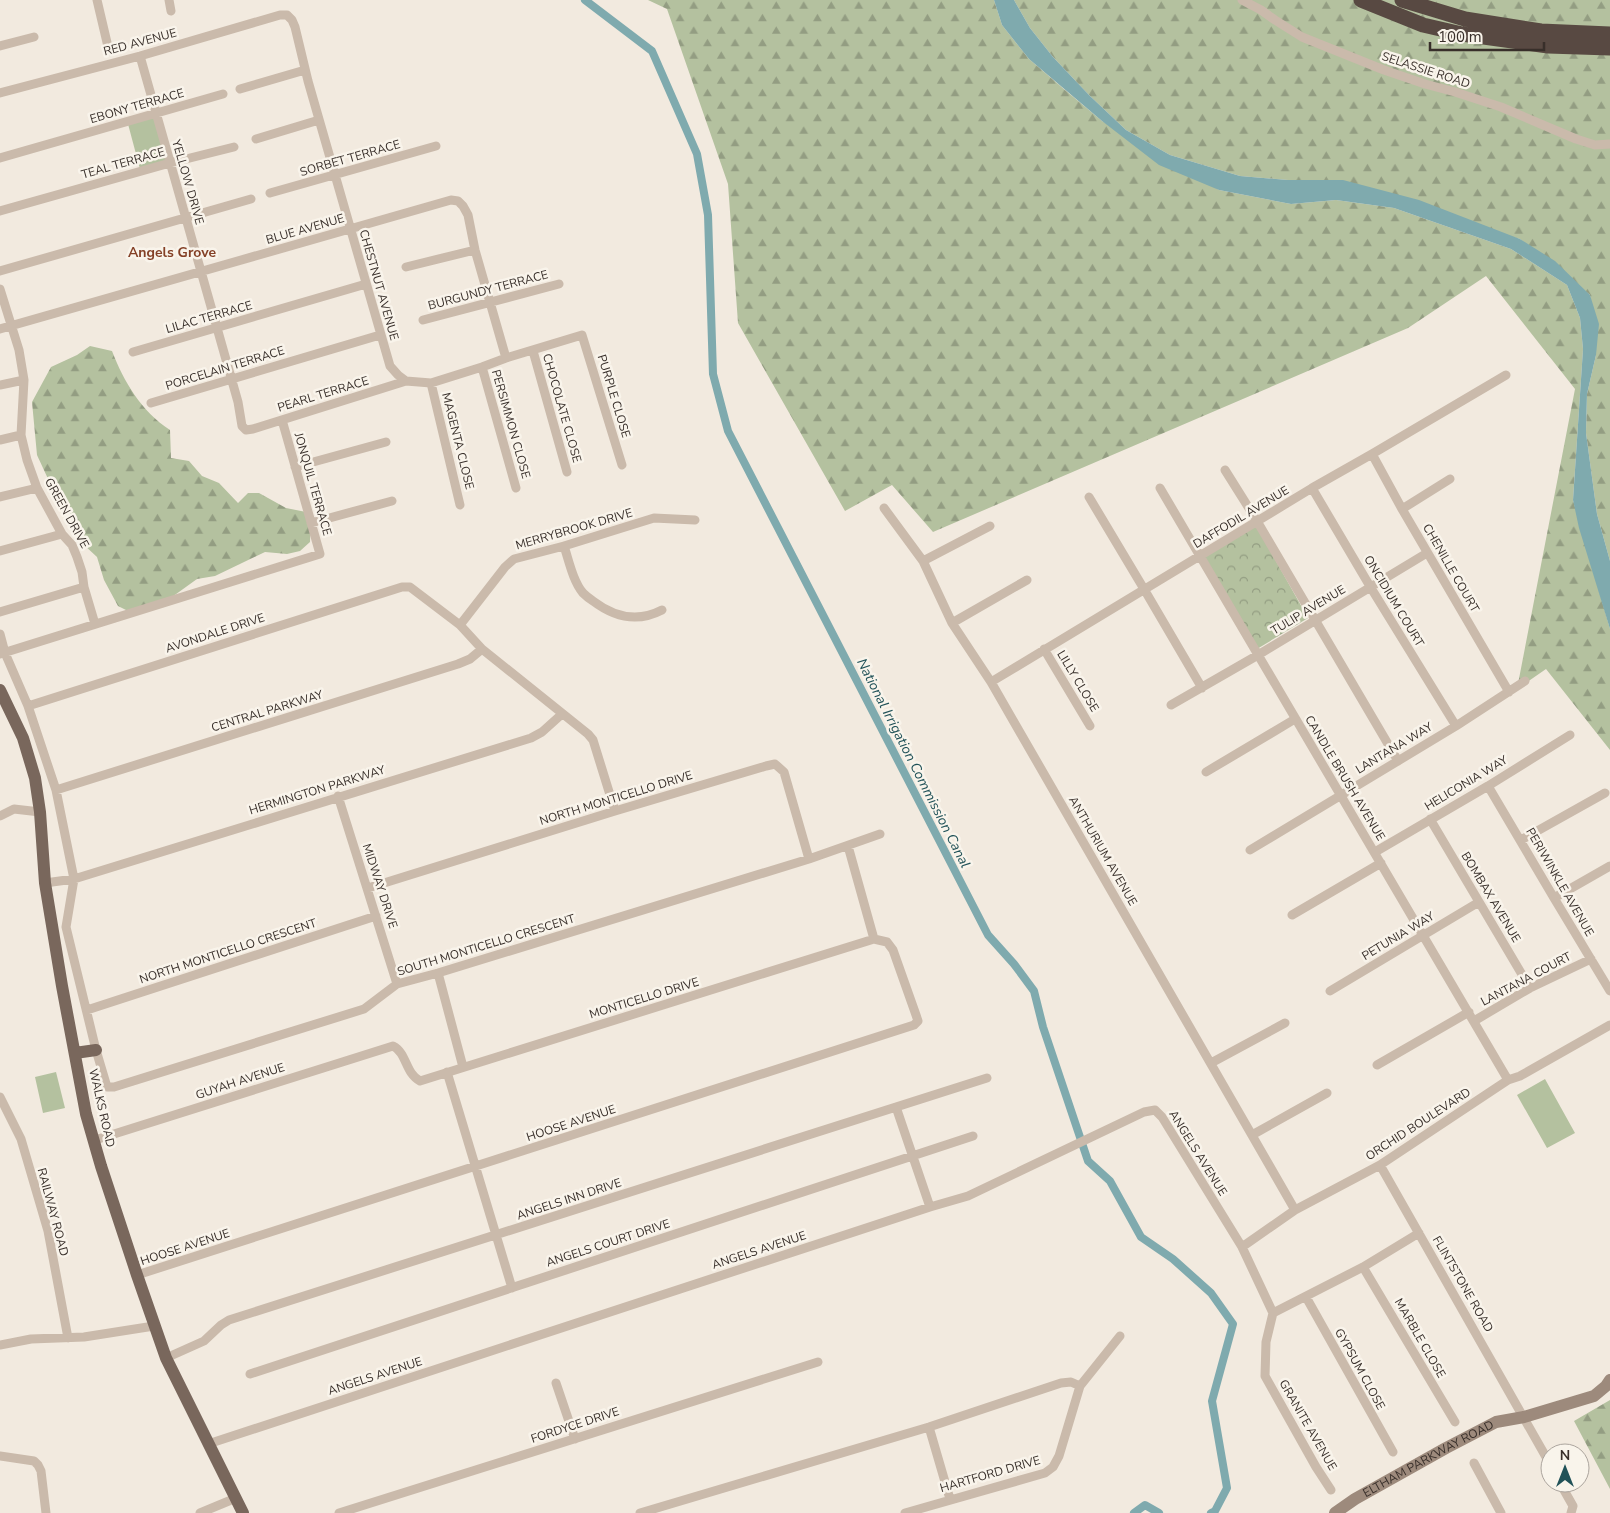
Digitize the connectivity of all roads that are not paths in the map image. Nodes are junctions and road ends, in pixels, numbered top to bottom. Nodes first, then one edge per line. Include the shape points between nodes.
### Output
1 (97, 0) edge
2 (169, 0) edge
3 (1242, 0) edge
4 (1361, 0) edge
5 (1402, 0) edge
6 (171, 11) dead end
7 (287, 15) joint
8 (1610, 34) edge
9 (34, 37) dead end
10 (0, 46) edge
11 (1610, 48) edge
12 (109, 51) dead end
13 (140, 56) junction
14 (305, 70) junction
15 (240, 89) dead end
16 (0, 93) edge
17 (223, 94) dead end
18 (156, 114) junction
19 (319, 120) junction
20 (256, 139) dead end
21 (1610, 144) edge
22 (436, 146) dead end
23 (234, 147) dead end
24 (0, 158) edge
25 (170, 163) junction
26 (334, 175) junction
27 (270, 193) dead end
28 (251, 198) dead end
29 (0, 211) edge
30 (185, 218) junction
31 (350, 229) junction
32 (474, 250) junction
33 (406, 268) dead end
34 (0, 271) edge
35 (200, 272) junction
36 (366, 284) junction
37 (559, 284) dead end
38 (0, 289) edge
39 (489, 302) junction
40 (424, 320) dead end
41 (11, 326) junction
42 (216, 328) junction
43 (0, 329) edge
44 (380, 335) junction
45 (533, 351) junction
46 (133, 352) dead end
47 (506, 358) junction
48 (482, 367) junction
49 (1506, 375) dead end
50 (231, 379) junction
51 (24, 380) junction
52 (406, 381) junction
53 (431, 383) junction
54 (0, 385) edge
55 (151, 403) dead end
56 (282, 420) junction
57 (246, 430) joint
58 (21, 435) junction
59 (0, 440) edge
60 (386, 442) dead end
61 (1372, 454) junction
62 (622, 465) dead end
63 (295, 467) junction
64 (1225, 470) dead end
65 (568, 472) dead end
66 (1450, 479) dead end
67 (37, 488) junction
68 (516, 488) dead end
69 (1160, 488) dead end
70 (1312, 488) junction
71 (0, 497) edge
72 (1089, 497) dead end
73 (392, 501) dead end
74 (460, 504) dead end
75 (884, 508) dead end
76 (1402, 509) junction
77 (695, 520) dead end
78 (1257, 521) junction
79 (311, 523) junction
80 (990, 526) dead end
81 (62, 534) junction
82 (564, 546) junction
83 (0, 551) edge
84 (1427, 553) junction
85 (1200, 556) junction
86 (924, 561) junction
87 (1027, 580) dead end
88 (84, 587) junction
89 (1371, 588) junction
90 (1144, 589) junction
91 (662, 610) dead end
92 (0, 612) edge
93 (1315, 620) junction
94 (952, 623) junction
95 (95, 624) junction
96 (460, 625) junction
97 (0, 634) edge
98 (1044, 649) junction
99 (482, 650) junction
100 (3, 654) edge
101 (1258, 655) junction
102 (1525, 681) dead end
103 (991, 682) junction
104 (1202, 688) junction
105 (0, 690) edge
106 (1509, 692) junction
107 (1171, 705) dead end
108 (28, 706) junction
109 (4, 709) edge
110 (562, 714) junction
111 (1295, 719) junction
112 (1090, 726) dead end
113 (1456, 726) junction
114 (1570, 735) dead end
115 (1398, 760) junction
116 (1206, 772) dead end
117 (1488, 786) junction
118 (56, 790) junction
119 (1605, 793) dead end
120 (338, 796) junction
121 (1341, 796) junction
122 (615, 811) junction
123 (40, 812) junction
124 (0, 816) edge
125 (1430, 819) junction
126 (880, 834) dead end
127 (1521, 840) junction
128 (848, 846) junction
129 (1250, 850) dead end
130 (1375, 852) junction
131 (809, 859) junction
132 (1381, 863) junction
133 (1610, 866) edge
134 (74, 879) junction
135 (44, 883) junction
136 (368, 888) junction
137 (1554, 898) junction
138 (1479, 902) junction
139 (1292, 914) dead end
140 (376, 916) junction
141 (1423, 936) junction
142 (874, 939) junction
143 (1590, 959) junction
144 (438, 973) junction
145 (397, 984) junction
146 (1530, 988) junction
147 (1330, 991) dead end
148 (1610, 991) edge
149 (87, 1010) junction
150 (1468, 1012) junction
151 (1474, 1022) junction
152 (1285, 1023) dead end
153 (1610, 1025) edge
154 (392, 1046) joint
155 (96, 1050) junction
156 (75, 1053) junction
157 (1211, 1063) junction
158 (1377, 1065) dead end
159 (462, 1067) junction
160 (447, 1072) junction
161 (987, 1078) dead end
162 (1508, 1080) junction
163 (1327, 1094) dead end
164 (0, 1097) edge
165 (896, 1107) junction
166 (1252, 1135) junction
167 (973, 1136) dead end
168 (95, 1140) junction
169 (913, 1156) junction
170 (1380, 1165) junction
171 (475, 1166) junction
172 (930, 1207) junction
173 (1295, 1210) junction
174 (1419, 1233) junction
175 (496, 1236) junction
176 (1242, 1248) junction
177 (1363, 1267) junction
178 (136, 1275) junction
179 (512, 1288) junction
180 (1306, 1297) junction
181 (1273, 1313) junction
182 (154, 1326) junction
183 (1120, 1336) dead end
184 (68, 1338) junction
185 (0, 1345) edge
186 (166, 1358) junction
187 (818, 1362) dead end
188 (250, 1374) dead end
189 (1610, 1380) edge
190 (556, 1383) dead end
191 (1080, 1386) junction
192 (1524, 1416) junction
193 (1455, 1422) dead end
194 (930, 1427) junction
195 (575, 1439) junction
196 (208, 1444) junction
197 (1540, 1446) edge
198 (1393, 1452) dead end
199 (0, 1456) edge
200 (1474, 1463) dead end
201 (1331, 1490) dead end
202 (1566, 1493) edge
203 (236, 1498) junction
204 (950, 1499) junction
205 (46, 1513) edge
206 (200, 1513) edge
207 (243, 1513) edge
208 (339, 1513) edge
209 (640, 1513) edge
210 (905, 1513) edge
211 (1335, 1513) edge
212 (1500, 1513) edge
213 (1572, 1513) edge

1 - 12 street
2 - 6 street
3 - 21 street, SELASSIE ROAD via 1302,37 1384,70 1501,107 1585,142
4 - 11 highway via 1423,25 1462,34 1548,46
5 - 8 highway via 1465,20 1541,31
7 - 13 street, RED AVENUE
7 - 14 street, CHESTNUT AVENUE via 295,28
9 - 10 street
13 - 16 street, RED AVENUE
13 - 18 street, YELLOW DRIVE
14 - 15 street
14 - 19 street, CHESTNUT AVENUE
17 - 18 street, EBONY TERRACE
18 - 24 street, EBONY TERRACE
18 - 25 street, YELLOW DRIVE
19 - 20 street
19 - 26 street, CHESTNUT AVENUE
22 - 26 street, SORBET TERRACE
23 - 25 street, TEAL TERRACE
25 - 29 street, TEAL TERRACE
25 - 30 street, YELLOW DRIVE
26 - 27 street, SORBET TERRACE
26 - 31 street, CHESTNUT AVENUE
28 - 30 street
30 - 34 street
30 - 35 street, YELLOW DRIVE
31 - 32 street, BLUE AVENUE via 451,200 458,201 466,210
31 - 35 street, BLUE AVENUE
31 - 36 street, CHESTNUT AVENUE
32 - 33 street
32 - 39 street, BLUE AVENUE
35 - 41 street, BLUE AVENUE
35 - 42 street, YELLOW DRIVE
36 - 42 street, LILAC TERRACE
36 - 44 street, CHESTNUT AVENUE
37 - 39 street, BURGUNDY TERRACE
38 - 41 street, GREEN DRIVE
39 - 40 street, BURGUNDY TERRACE
39 - 47 street, BLUE AVENUE
41 - 43 street, BLUE AVENUE
41 - 51 street, GREEN DRIVE
42 - 46 street, LILAC TERRACE
42 - 50 street, YELLOW DRIVE
44 - 50 street, PORCELAIN TERRACE
44 - 52 street, CHESTNUT AVENUE via 390,366
45 - 47 street
45 - 62 street, PURPLE CLOSE via 582,336
45 - 65 street, CHOCOLATE CLOSE
47 - 48 street
48 - 53 street
48 - 68 street, PERSIMMON CLOSE
49 - 61 street, DAFFODIL AVENUE
50 - 55 street, PORCELAIN TERRACE
50 - 57 street, YELLOW DRIVE via 242,426
51 - 54 street
51 - 58 street, GREEN DRIVE
52 - 53 street
52 - 56 street, PEARL TERRACE
53 - 74 street, MAGENTA CLOSE
56 - 57 street, PEARL TERRACE
56 - 63 street, JONQUIL TERRACE
58 - 59 street
58 - 67 street, GREEN DRIVE
60 - 63 street
61 - 70 street, DAFFODIL AVENUE
61 - 76 street, CHENILLE COURT
63 - 79 street, JONQUIL TERRACE
64 - 78 street
66 - 76 street
67 - 71 street
67 - 81 street, GREEN DRIVE
69 - 85 street, CANDLE BRUSH AVENUE
70 - 78 street, DAFFODIL AVENUE
70 - 89 street, ONCIDIUM COURT
72 - 90 street
73 - 79 street
75 - 86 street, ANTHURIUM AVENUE
76 - 84 street, CHENILLE COURT
77 - 82 street, MERRYBROOK DRIVE via 654,518
78 - 85 street, DAFFODIL AVENUE
78 - 93 street
79 - 95 street, JONQUIL TERRACE via 320,554
80 - 86 street
81 - 83 street
81 - 88 street, GREEN DRIVE via 77,557
82 - 91 street via 584,594 601,607 613,614 633,618 650,616
82 - 96 street, MERRYBROOK DRIVE via 514,559 505,566
84 - 89 street, TULIP AVENUE
84 - 106 street, CHENILLE COURT
85 - 90 street, DAFFODIL AVENUE
85 - 101 street, CANDLE BRUSH AVENUE
86 - 94 street, ANTHURIUM AVENUE
87 - 94 street
88 - 92 street
88 - 95 street, GREEN DRIVE
89 - 93 street, TULIP AVENUE
89 - 113 street, ONCIDIUM COURT
90 - 98 street, DAFFODIL AVENUE
90 - 104 street
93 - 101 street, TULIP AVENUE
93 - 115 street
94 - 103 street, ANTHURIUM AVENUE
95 - 100 street
96 - 99 street
96 - 108 street, AVONDALE DRIVE via 410,587 402,587
97 - 100 street
98 - 103 street, DAFFODIL AVENUE
98 - 112 street, LILLY CLOSE
99 - 110 street
99 - 118 street, CENTRAL PARKWAY via 458,664
100 - 108 street
101 - 104 street, TULIP AVENUE
101 - 111 street, CANDLE BRUSH AVENUE
102 - 106 street, LANTANA WAY
103 - 157 street, ANTHURIUM AVENUE
104 - 107 street, TULIP AVENUE
105 - 109 main road, WALKS ROAD
106 - 113 street, LANTANA WAY
108 - 118 street
109 - 123 main road, WALKS ROAD via 23,738 35,778
110 - 120 street, HERMINGTON PARKWAY via 531,738
110 - 122 street via 593,740
111 - 116 street
111 - 121 street, CANDLE BRUSH AVENUE
113 - 115 street, LANTANA WAY
114 - 117 street, HELICONIA WAY
115 - 121 street, LANTANA WAY
117 - 125 street, HELICONIA WAY
117 - 127 street, PERIWINKLE AVENUE
118 - 134 street
119 - 127 street
120 - 134 street, HERMINGTON PARKWAY
120 - 136 street, MIDWAY DRIVE
121 - 129 street, LANTANA WAY
121 - 130 street, CANDLE BRUSH AVENUE
122 - 131 street, NORTH MONTICELLO DRIVE via 775,764 784,772
122 - 136 street, NORTH MONTICELLO DRIVE
123 - 124 street via 14,809
123 - 135 main road, WALKS ROAD
125 - 130 street, HELICONIA WAY
125 - 138 street, BOMBAX AVENUE
126 - 128 street, SOUTH MONTICELLO CRESCENT
127 - 137 street, PERIWINKLE AVENUE
128 - 131 street, SOUTH MONTICELLO CRESCENT
128 - 142 street
130 - 132 street, CANDLE BRUSH AVENUE
131 - 144 street, SOUTH MONTICELLO CRESCENT
132 - 139 street
132 - 141 street, CANDLE BRUSH AVENUE
133 - 137 street
134 - 135 street, HERMINGTON PARKWAY
134 - 149 street via 66,927
135 - 156 main road, WALKS ROAD
136 - 140 street, MIDWAY DRIVE
137 - 143 street, PERIWINKLE AVENUE
138 - 141 street, PETUNIA WAY
138 - 146 street, BOMBAX AVENUE
140 - 145 street, MIDWAY DRIVE
140 - 149 street, NORTH MONTICELLO CRESCENT
141 - 147 street, PETUNIA WAY
141 - 150 street, CANDLE BRUSH AVENUE
142 - 159 street, MONTICELLO DRIVE
142 - 171 street, HOOSE AVENUE via 887,942 893,950 918,1021 914,1026
143 - 146 street, LANTANA COURT
143 - 148 street, PERIWINKLE AVENUE
144 - 145 street, SOUTH MONTICELLO CRESCENT
144 - 159 street
145 - 155 street, SOUTH MONTICELLO CRESCENT via 364,1009 114,1087 107,1087
146 - 151 street, LANTANA COURT
149 - 155 street
150 - 151 street, CANDLE BRUSH AVENUE
150 - 158 street, LANTANA COURT
151 - 162 street, CANDLE BRUSH AVENUE
152 - 157 street
153 - 162 street, ORCHID BOULEVARD
154 - 160 street, MONTICELLO DRIVE via 398,1049 413,1077 420,1081
154 - 168 street, GUYAH AVENUE
155 - 156 main road
156 - 168 main road, WALKS ROAD via 86,1114
157 - 166 street, ANTHURIUM AVENUE
159 - 160 street, MONTICELLO DRIVE
160 - 171 street
161 - 165 street, ANGELS INN DRIVE
162 - 170 street, ORCHID BOULEVARD
163 - 166 street
164 - 184 street, RAILWAY ROAD via 20,1139 48,1231
165 - 169 street
165 - 175 street, ANGELS INN DRIVE
166 - 173 street, ANTHURIUM AVENUE
167 - 169 street, ANGELS COURT DRIVE
168 - 178 main road, WALKS ROAD
169 - 172 street
169 - 179 street, ANGELS COURT DRIVE
170 - 173 street, ORCHID BOULEVARD
170 - 174 street, FLINTSTONE ROAD
171 - 175 street
171 - 178 street, HOOSE AVENUE
172 - 176 street, ANGELS AVENUE via 968,1196 1144,1112 1155,1110
172 - 196 street, ANGELS AVENUE
173 - 176 street, ORCHID BOULEVARD
174 - 177 street
174 - 192 street, FLINTSTONE ROAD
175 - 179 street
175 - 186 street, ANGELS INN DRIVE via 229,1320 204,1341
176 - 181 street
177 - 180 street
177 - 193 street, MARBLE CLOSE
178 - 182 main road, WALKS ROAD
179 - 188 street, ANGELS COURT DRIVE
180 - 181 street
180 - 198 street, GYPSUM CLOSE
181 - 201 street, GRANITE AVENUE via 1266,1342 1265,1376
182 - 184 street
182 - 186 main road, WALKS ROAD
183 - 191 street, HARTFORD DRIVE
184 - 185 street
186 - 196 main road, WALKS ROAD
187 - 195 street, FORDYCE DRIVE
189 - 192 street, ELTHAM PARKWAY ROAD via 1594,1396
190 - 195 street
191 - 194 street via 1071,1382 1061,1383
191 - 204 street, HARTFORD DRIVE via 1053,1467 1045,1473
192 - 197 street, FLINTSTONE ROAD
192 - 211 street, ELTHAM PARKWAY ROAD via 1496,1422
194 - 204 street
194 - 209 street
195 - 208 street, FORDYCE DRIVE
196 - 203 main road, WALKS ROAD
199 - 205 street via 38,1465
200 - 212 street
202 - 213 street via 1573,1506
203 - 206 street
203 - 207 main road, WALKS ROAD
204 - 210 street, HARTFORD DRIVE

